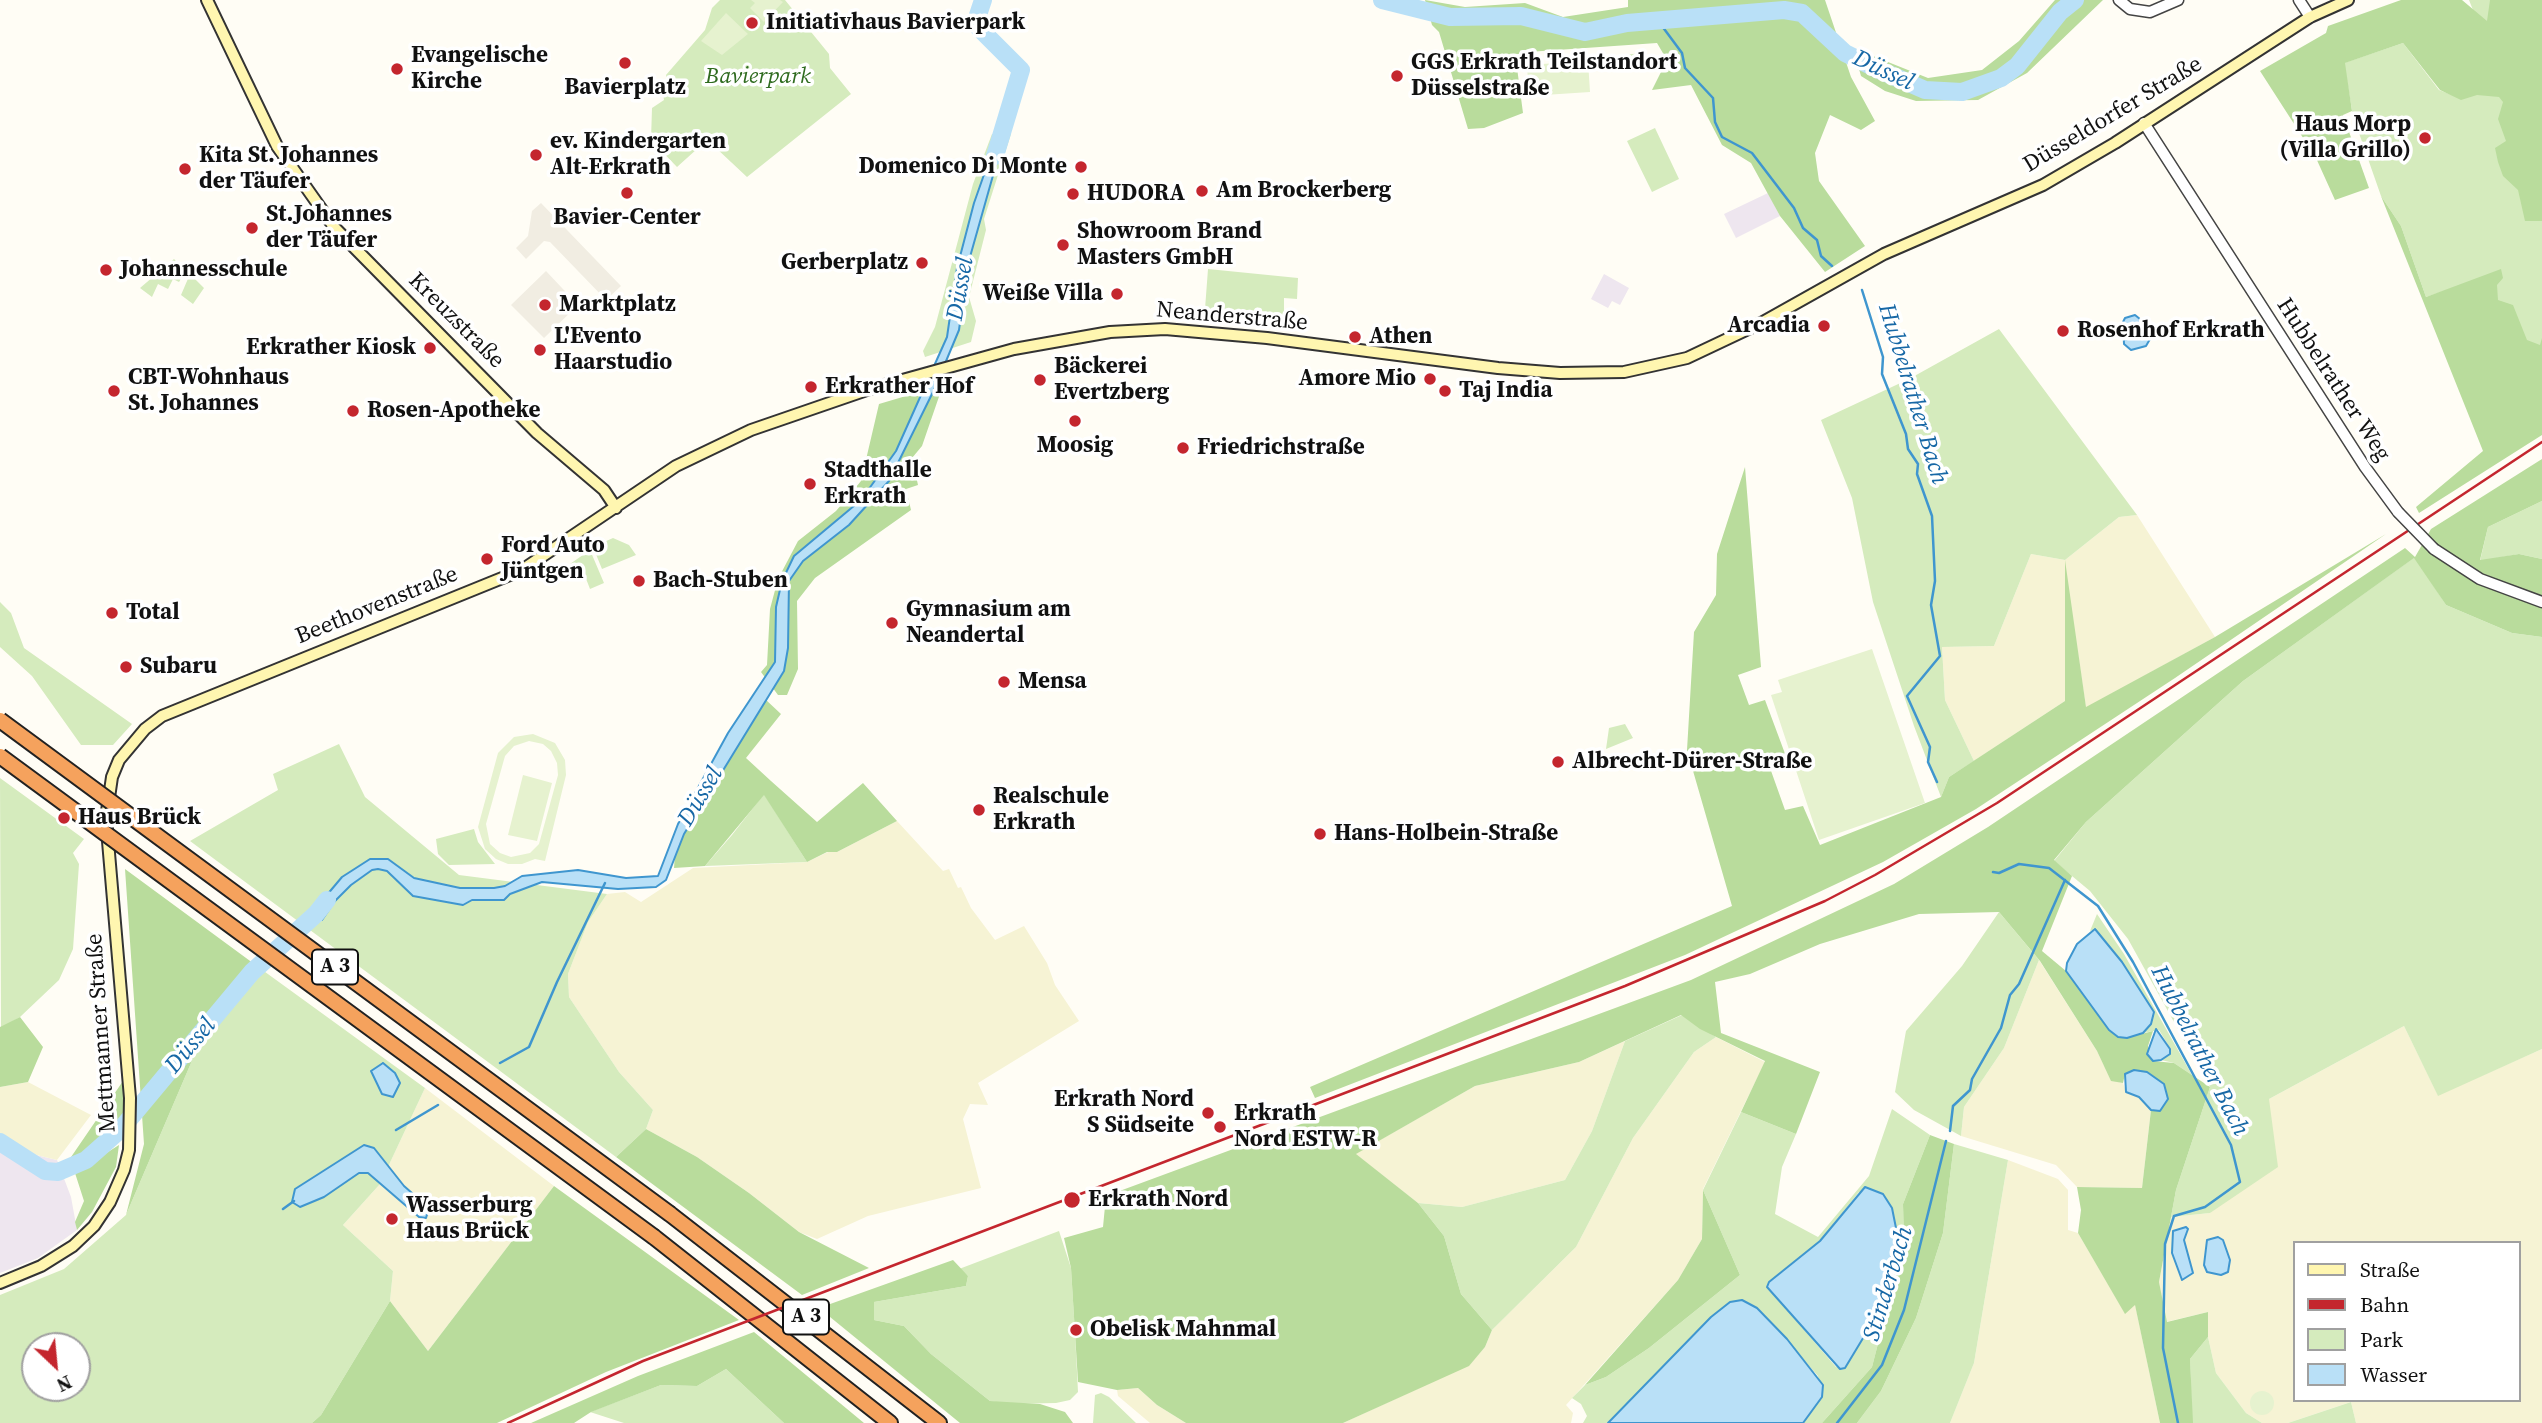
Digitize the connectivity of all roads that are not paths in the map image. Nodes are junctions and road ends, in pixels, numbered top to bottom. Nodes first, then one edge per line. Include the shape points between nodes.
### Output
1 (207, 0) edge
2 (2119, 0) edge
3 (2178, 0) edge
4 (2299, 0) edge
5 (2348, 0) edge
6 (2310, 17) junction
7 (2144, 123) junction
8 (1854, 271) joint
9 (616, 508) junction
10 (2542, 602) edge
11 (0, 720) edge
12 (145, 729) joint
13 (0, 756) edge
14 (0, 1283) edge
15 (890, 1423) edge
16 (939, 1423) edge

1 - 9 main road, Kreuzstraße via 260,117 306,191 341,234 510,406 604,490
2 - 3 street via 2130,9 2150,12
4 - 6 street
5 - 6 main road, Düsseldorfer Straße
6 - 7 main road, Düsseldorfer Straße
7 - 8 main road, Düsseldorfer Straße via 2043,185
7 - 10 street, Hubbelrather Weg, bridge via 2398,512 2434,549 2480,579
8 - 9 main road, Neanderstraße via 1726,341 1687,358 1624,372 1576,374 1498,368 1165,329 1110,331 959,362 751,430 676,466
9 - 12 main road, Beethovenstraße via 522,570 197,701
11 - 16 highway, A 3, bridge via 670,1214
12 - 14 main road, Mettmanner Straße via 119,760 106,818 130,1098 130,1138 118,1186 94,1226 57,1257
13 - 15 highway, A 3, bridge via 654,1237

